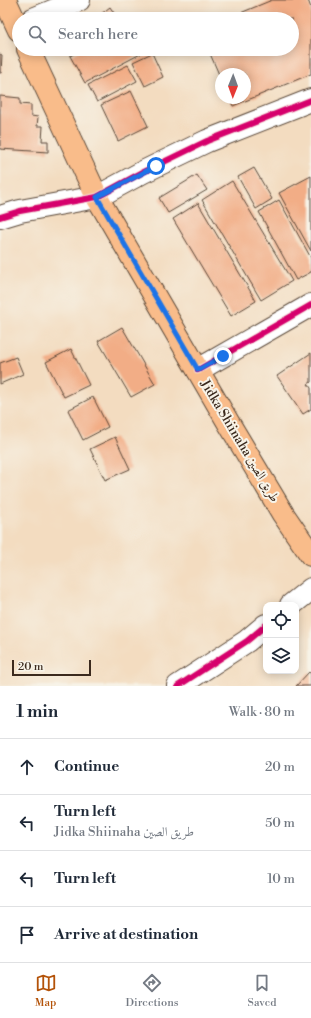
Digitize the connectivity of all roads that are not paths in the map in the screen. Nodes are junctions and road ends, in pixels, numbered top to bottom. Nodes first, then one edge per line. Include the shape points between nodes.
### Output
1 (5, 0) edge
2 (79, 0) edge
3 (13, 12) edge
4 (52, 12) edge
5 (31, 56) edge
6 (311, 100) edge
7 (97, 197) junction
8 (0, 217) edge
9 (311, 305) edge
10 (198, 370) junction
11 (311, 555) edge
12 (311, 589) edge
13 (295, 602) edge
14 (263, 628) edge
15 (178, 686) edge

1 - 3 main road
2 - 4 street
5 - 7 main road, Jidka Shiinaha طريق الصين
6 - 7 street via 208,141
7 - 8 street
7 - 10 main road, Jidka Shiinaha طريق الصين
9 - 10 street
10 - 11 main road, Jidka Shiinaha طريق الصين via 283,514
12 - 13 street
14 - 15 street via 247,641

